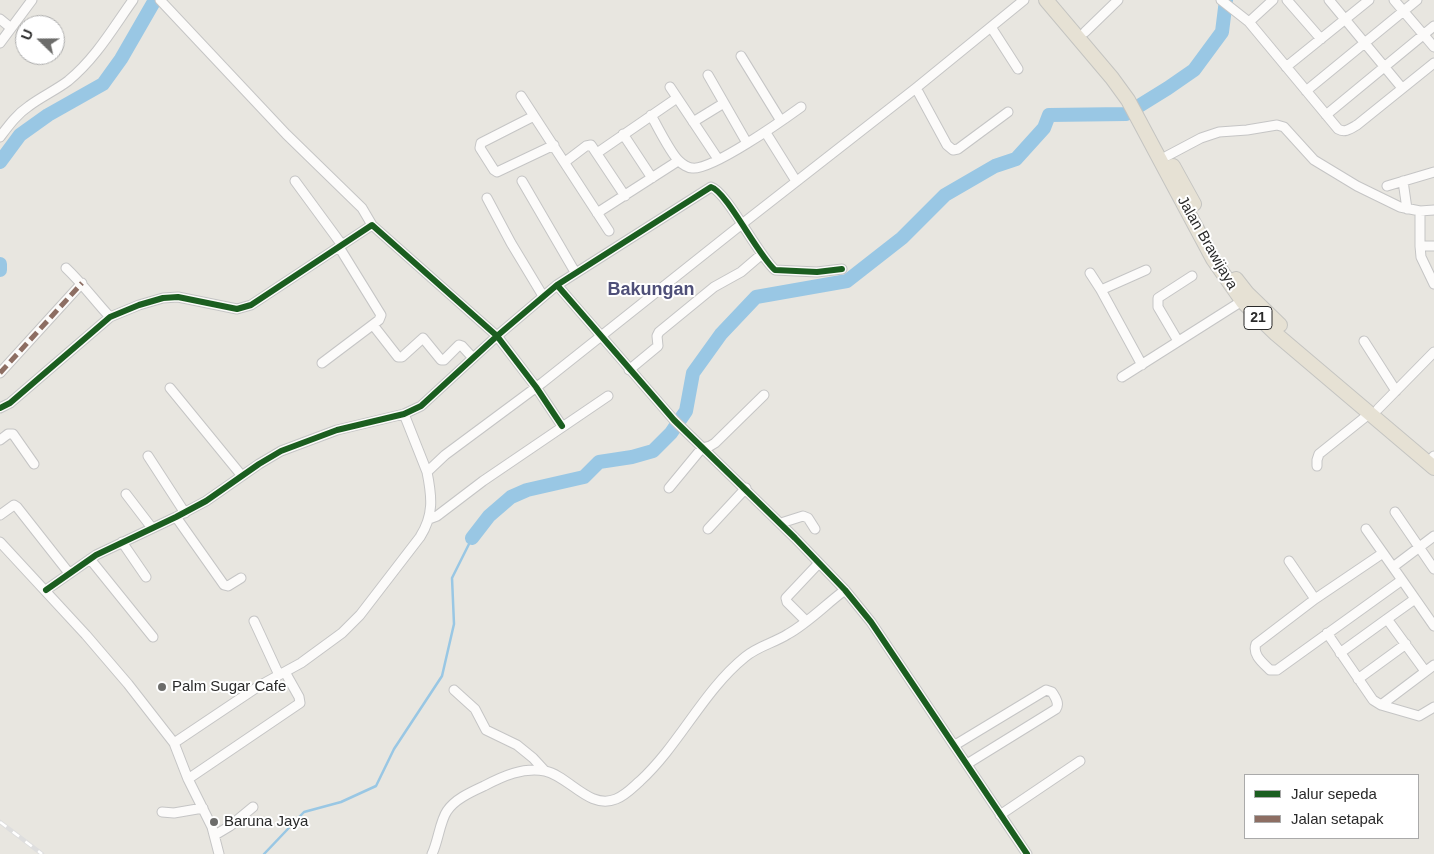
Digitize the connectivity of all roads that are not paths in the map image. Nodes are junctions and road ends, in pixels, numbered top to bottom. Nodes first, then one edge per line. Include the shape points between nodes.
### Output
1 (32, 0) edge
2 (1024, 0) edge
3 (1046, 0) edge
4 (1057, 0) edge
5 (1118, 0) edge
6 (1221, 0) edge
7 (1273, 0) edge
8 (1288, 0) edge
9 (1329, 0) edge
10 (1369, 0) edge
11 (1394, 0) edge
12 (1417, 0) edge
13 (161, 1) edge
14 (129, 2) edge
15 (1404, 11) junction
16 (0, 19) edge
17 (1345, 20) junction
18 (1249, 22) junction
19 (1434, 26) edge
20 (991, 27) junction
21 (11, 28) junction
22 (1085, 32) junction
23 (1423, 34) junction
24 (1321, 39) junction
25 (0, 42) edge
26 (1364, 43) junction
27 (1434, 47) edge
28 (741, 56) dead end
29 (1434, 63) edge
30 (1384, 66) junction
31 (1286, 67) junction
32 (1018, 68) dead end
33 (708, 75) dead end
34 (670, 87) dead end
35 (916, 88) junction
36 (1402, 88) junction
37 (1306, 91) junction
38 (521, 96) dead end
39 (677, 98) junction
40 (1131, 98) junction
41 (724, 103) junction
42 (802, 107) dead end
43 (1008, 112) dead end
44 (651, 115) junction
45 (1326, 115) junction
46 (534, 116) junction
47 (782, 121) junction
48 (1143, 121) junction
49 (693, 122) junction
50 (766, 132) junction
51 (624, 134) junction
52 (0, 137) edge
53 (747, 143) junction
54 (554, 145) junction
55 (597, 153) junction
56 (1167, 156) junction
57 (718, 159) junction
58 (678, 161) junction
59 (565, 162) junction
60 (1434, 172) edge
61 (652, 178) junction
62 (295, 181) dead end
63 (522, 181) dead end
64 (796, 181) junction
65 (1403, 181) junction
66 (1386, 186) dead end
67 (625, 196) junction
68 (488, 198) dead end
69 (1407, 209) junction
70 (1434, 210) edge
71 (1420, 211) junction
72 (597, 213) junction
73 (742, 224) junction
74 (372, 225) junction
75 (609, 231) dead end
76 (341, 246) junction
77 (1420, 246) junction
78 (1434, 246) edge
79 (762, 254) junction
80 (66, 268) dead end
81 (842, 269) dead end
82 (1146, 270) dead end
83 (575, 272) junction
84 (1090, 273) dead end
85 (1192, 276) dead end
86 (82, 283) junction
87 (1434, 284) edge
88 (557, 285) junction
89 (1101, 290) junction
90 (543, 296) junction
91 (1242, 301) junction
92 (110, 317) junction
93 (372, 325) junction
94 (497, 336) junction
95 (600, 336) junction
96 (1364, 341) dead end
97 (1178, 342) junction
98 (1434, 352) edge
99 (473, 358) junction
100 (322, 363) dead end
101 (1142, 365) junction
102 (629, 370) junction
103 (0, 373) edge
104 (1122, 378) dead end
105 (536, 387) junction
106 (170, 388) dead end
107 (1396, 391) junction
108 (764, 395) dead end
109 (608, 396) dead end
110 (1369, 407) junction
111 (0, 408) edge
112 (404, 414) junction
113 (562, 426) junction
114 (0, 440) edge
115 (702, 448) junction
116 (148, 456) dead end
117 (1434, 459) edge
118 (34, 464) dead end
119 (1317, 466) dead end
120 (427, 472) junction
121 (242, 476) junction
122 (669, 488) dead end
123 (746, 488) junction
124 (126, 494) dead end
125 (1395, 512) dead end
126 (180, 515) junction
127 (0, 516) edge
128 (429, 519) junction
129 (781, 523) junction
130 (152, 528) junction
131 (1366, 528) dead end
132 (708, 529) dead end
133 (815, 529) dead end
134 (1434, 536) edge
135 (0, 542) edge
136 (122, 542) junction
137 (1419, 547) junction
138 (1383, 553) junction
139 (90, 559) junction
140 (1289, 561) dead end
141 (819, 563) junction
142 (1393, 567) junction
143 (1434, 569) edge
144 (69, 573) junction
145 (146, 578) dead end
146 (241, 578) dead end
147 (1402, 580) junction
148 (46, 590) junction
149 (845, 590) junction
150 (1315, 599) junction
151 (1415, 599) junction
152 (1387, 619) junction
153 (254, 621) dead end
154 (806, 621) junction
155 (1434, 626) edge
156 (1327, 633) junction
157 (153, 637) dead end
158 (1406, 644) junction
159 (1340, 653) junction
160 (1434, 665) edge
161 (1425, 671) junction
162 (282, 674) junction
163 (1358, 679) junction
164 (454, 690) dead end
165 (1381, 705) junction
166 (1434, 707) edge
167 (174, 743) junction
168 (955, 745) junction
169 (1080, 760) dead end
170 (967, 764) junction
171 (544, 771) junction
172 (188, 779) junction
173 (253, 807) dead end
174 (203, 808) junction
175 (162, 812) dead end
176 (1000, 815) junction
177 (215, 835) junction
178 (436, 852) edge
179 (219, 854) edge
180 (1027, 854) edge

1 - 21 street
2 - 20 street
3 - 40 highway, Jalan Brawijaya / 21
4 - 22 highway, Jalan Brawijaya / 21
5 - 22 street
6 - 18 street
7 - 18 street
8 - 24 street
9 - 17 street
10 - 17 street
11 - 15 street
12 - 15 street
13 - 74 street via 286,134 362,208
14 - 52 street via 102,46 87,63 67,82 15,117
15 - 23 street
15 - 26 street
16 - 21 street
17 - 24 street
17 - 26 street
18 - 31 street
19 - 23 street
20 - 32 street
20 - 35 street
21 - 25 street
22 - 40 highway, Jalan Brawijaya / 21 via 1114,68
23 - 27 street
23 - 30 street
24 - 31 street
26 - 30 street
26 - 37 street
28 - 47 street
29 - 36 street
30 - 36 street
30 - 45 street
31 - 37 street
33 - 41 street
34 - 39 street
35 - 43 street via 952,150 958,149
35 - 64 street
36 - 45 street via 1348,130 1338,129
37 - 45 street
38 - 46 street
39 - 44 street
39 - 49 street
40 - 48 highway, Jalan Brawijaya / 21
41 - 49 street
41 - 53 street
42 - 47 street
44 - 51 street
44 - 58 street
46 - 54 street
46 - 54 street via 482,143 480,148 494,170 497,172
47 - 50 street
48 - 56 highway, Jalan Brawijaya / 21
48 - 91 highway, Jalan Brawijaya / 21 via 1213,259
49 - 57 street
50 - 53 street
50 - 64 street
51 - 55 street
51 - 61 street
53 - 57 street
54 - 59 street
55 - 59 street via 589,145
55 - 67 street
56 - 69 street via 1218,132 1277,125 1284,127 1323,166 1389,203
56 - 110 highway, Jalan Brawijaya / 21 via 1218,250 1247,293 1312,350
57 - 58 street via 694,168
58 - 61 street
59 - 72 street
60 - 65 street
61 - 67 street
62 - 76 street
63 - 83 street
64 - 73 street
65 - 66 street
65 - 69 street
67 - 72 street
68 - 90 street
69 - 71 street
70 - 71 street
71 - 77 street
72 - 75 street
73 - 79 street
73 - 83 street via 718,191 710,187
73 - 95 street
74 - 76 street
74 - 94 street
76 - 92 street via 243,309 163,298
76 - 93 street via 381,314
77 - 78 street
77 - 87 street via 1421,257
79 - 81 street via 777,270 817,272
79 - 102 street via 741,272 714,287 660,332 658,346
80 - 86 street
82 - 89 street
83 - 88 street
84 - 89 street
85 - 97 street via 1157,301
86 - 92 street
86 - 103 street
88 - 90 street
88 - 95 street
89 - 101 street
90 - 94 street
91 - 97 street
91 - 110 highway, Jalan Brawijaya / 21 via 1276,334
92 - 111 street via 10,403
93 - 99 street via 398,358 424,338 442,360 460,345
93 - 100 street
94 - 99 street
94 - 105 street
95 - 102 street
95 - 105 street
96 - 107 street
97 - 101 street
98 - 107 street
99 - 112 street via 421,406
101 - 104 street
102 - 115 street
105 - 113 street
105 - 120 street
106 - 121 street
107 - 110 street
108 - 115 street via 714,443
109 - 113 street
110 - 117 highway, Jalan Brawijaya / 21
110 - 119 street via 1319,454
112 - 120 street
112 - 121 street via 337,430 304,442 270,457
113 - 128 street
114 - 118 street via 13,434
115 - 122 street
115 - 123 street
116 - 126 street
120 - 128 street
121 - 126 street
123 - 129 street
123 - 132 street
124 - 130 street
125 - 137 street
126 - 130 street
126 - 146 street via 224,585
127 - 144 street via 10,506 18,507
128 - 162 street via 409,552 342,634
129 - 133 street via 804,516
129 - 141 street
130 - 136 street
131 - 138 street
134 - 137 street
135 - 148 street
136 - 139 street
136 - 145 street
137 - 142 street
137 - 143 street
138 - 142 street
138 - 150 street
139 - 144 street
139 - 157 street
140 - 150 street
141 - 149 street
141 - 154 street via 786,598
142 - 147 street
144 - 148 street
147 - 151 street
147 - 156 street
148 - 167 street via 128,684
149 - 154 street
149 - 168 street via 871,622
150 - 156 street via 1256,644 1254,650 1273,671
151 - 152 street
151 - 155 street
152 - 158 street
152 - 159 street
153 - 162 street
154 - 171 street via 745,657 719,684 650,771 623,796 611,801 596,800
156 - 159 street
158 - 161 street
158 - 163 street
159 - 163 street
160 - 161 street
161 - 165 street
162 - 167 street
162 - 172 street via 299,697 298,704
163 - 165 street via 1373,700
164 - 171 street via 475,709 486,730 516,745
165 - 166 street via 1419,716
167 - 172 street
168 - 170 street
168 - 170 street via 1046,690 1052,692 1058,702 1056,709
169 - 176 street
170 - 176 street
171 - 178 street via 512,773 454,803 446,812
172 - 174 street
173 - 177 street
174 - 175 street
174 - 177 street
176 - 180 street
177 - 179 street

